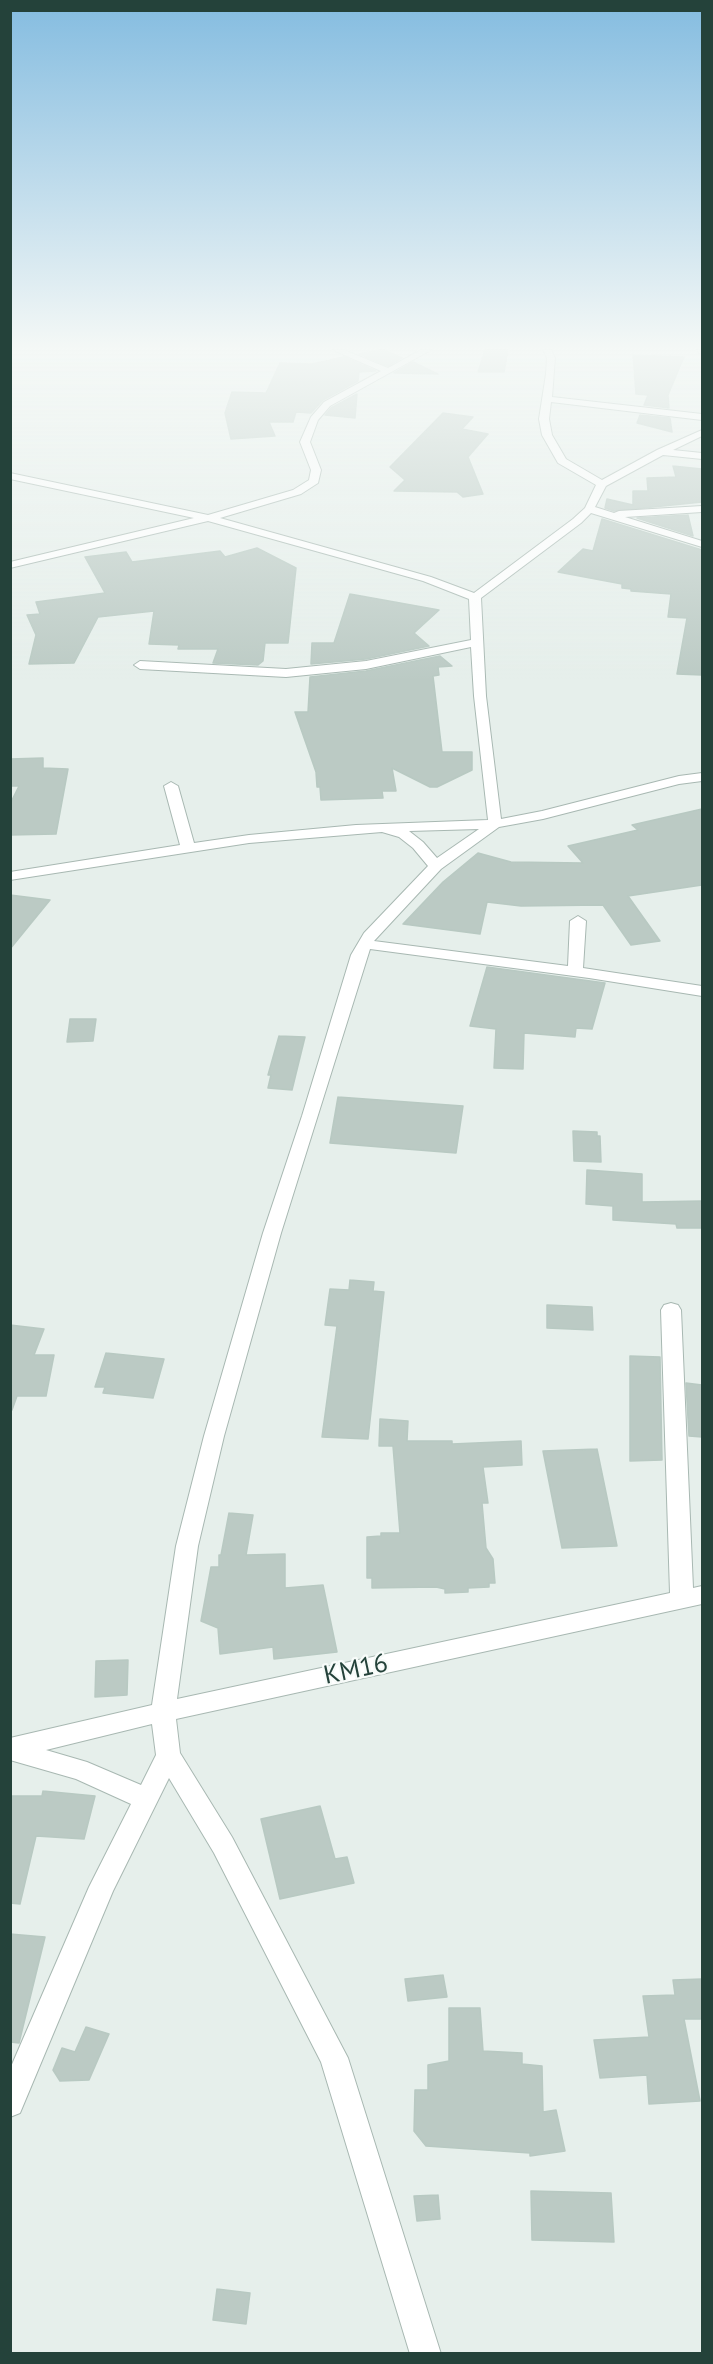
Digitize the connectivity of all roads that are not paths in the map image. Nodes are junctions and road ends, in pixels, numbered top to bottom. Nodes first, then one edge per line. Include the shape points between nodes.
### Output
1 (312, 460) edge
2 (562, 460) edge
3 (645, 460) edge
4 (10, 476) edge
5 (602, 484) junction
6 (702, 509) edge
7 (589, 510) junction
8 (609, 514) junction
9 (208, 518) junction
10 (702, 544) edge
11 (10, 565) edge
12 (475, 597) junction
13 (477, 642) junction
14 (140, 666) dead end
15 (702, 777) edge
16 (171, 786) dead end
17 (495, 825) junction
18 (383, 828) junction
19 (188, 849) junction
20 (436, 866) junction
21 (10, 876) edge
22 (578, 921) dead end
23 (365, 944) junction
24 (575, 971) junction
25 (702, 991) edge
26 (671, 1310) dead end
27 (692, 1597) edge
28 (164, 1712) junction
29 (10, 1749) edge
30 (168, 1755) junction
31 (145, 1799) junction
32 (10, 2103) edge
33 (426, 2354) edge

1 - 9 street via 314,481 297,492
2 - 5 street
3 - 5 street
4 - 9 street
5 - 7 street
6 - 8 street
7 - 8 street
7 - 12 street
8 - 10 street
9 - 11 street
9 - 12 street via 428,579
12 - 13 street
13 - 14 street via 318,671
13 - 17 street
15 - 17 street
16 - 19 street
17 - 18 street
17 - 20 street
18 - 19 street via 249,839
18 - 20 street via 404,834
19 - 21 street
20 - 23 street
22 - 24 street
23 - 24 street
23 - 28 street via 272,1233 214,1436 187,1546
24 - 25 street
26 - 27 street
27 - 28 street, KM16
28 - 29 street, KM16
28 - 30 street
29 - 31 street via 78,1769
30 - 31 street
30 - 33 street via 223,1845 334,2058
31 - 32 street via 102,1887

